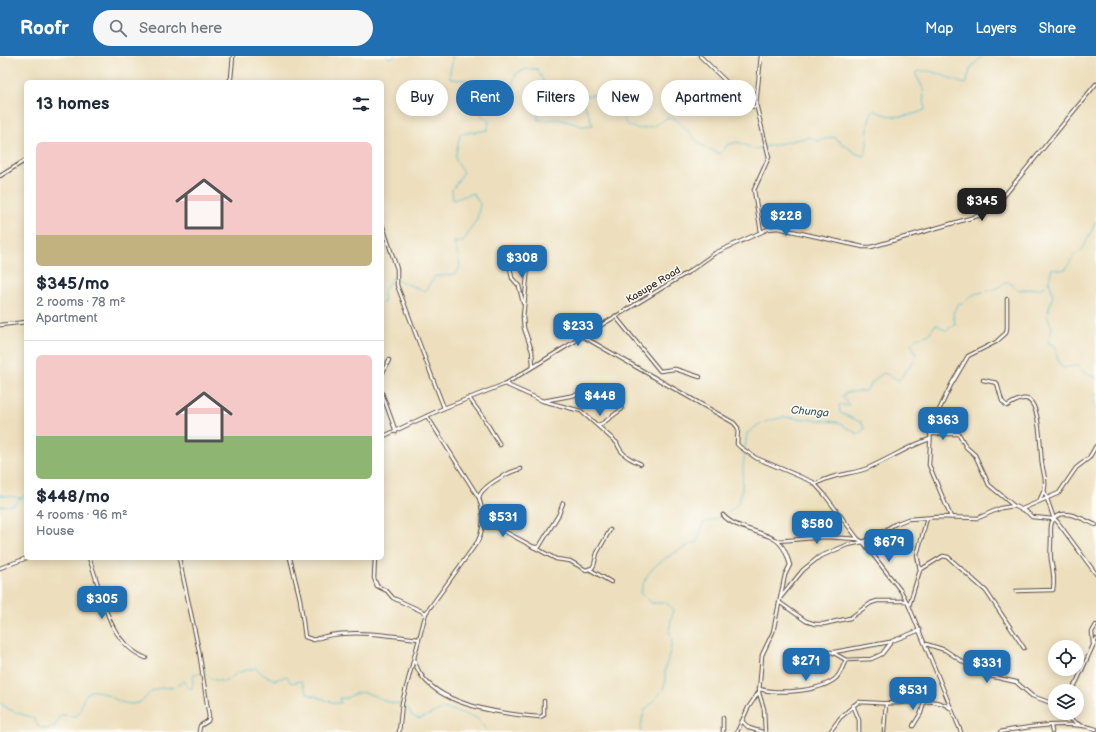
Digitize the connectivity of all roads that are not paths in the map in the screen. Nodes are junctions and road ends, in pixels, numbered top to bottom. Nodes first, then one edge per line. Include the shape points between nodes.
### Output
1 (233, 56) edge
2 (700, 56) edge
3 (761, 56) edge
4 (230, 80) edge
5 (724, 80) edge
6 (1096, 84) edge
7 (756, 107) joint
8 (24, 161) edge
9 (0, 176) edge
10 (384, 230) edge
11 (761, 232) junction
12 (507, 252) dead end
13 (529, 257) dead end
14 (1007, 298) dead end
15 (523, 308) junction
16 (615, 316) junction
17 (24, 322) edge
18 (0, 325) edge
19 (582, 336) junction
20 (388, 360) dead end
21 (533, 366) junction
22 (384, 369) edge
23 (700, 377) dead end
24 (982, 380) dead end
25 (505, 384) junction
26 (602, 390) dead end
27 (469, 398) junction
28 (384, 399) edge
29 (543, 401) junction
30 (444, 408) junction
31 (622, 409) dead end
32 (427, 416) junction
33 (598, 425) junction
34 (396, 432) junction
35 (930, 434) junction
36 (384, 436) edge
37 (930, 439) junction
38 (500, 445) dead end
39 (1096, 446) edge
40 (641, 464) dead end
41 (521, 469) dead end
42 (813, 482) junction
43 (1044, 490) junction
44 (479, 498) junction
45 (1048, 499) junction
46 (1040, 500) junction
47 (563, 503) dead end
48 (1014, 506) junction
49 (1022, 509) junction
50 (724, 516) dead end
51 (483, 517) junction
52 (951, 517) junction
53 (927, 518) junction
54 (1054, 519) junction
55 (1096, 525) edge
56 (610, 530) dead end
57 (858, 539) junction
58 (777, 541) junction
59 (863, 542) junction
60 (533, 547) junction
61 (24, 559) edge
62 (90, 560) edge
63 (179, 560) edge
64 (290, 560) edge
65 (375, 560) edge
66 (0, 568) edge
67 (589, 569) junction
68 (920, 570) junction
69 (1096, 574) edge
70 (611, 582) dead end
71 (1016, 590) dead end
72 (781, 598) junction
73 (906, 601) junction
74 (779, 602) junction
75 (909, 606) junction
76 (426, 613) junction
77 (1096, 625) edge
78 (920, 630) junction
79 (418, 639) junction
80 (1096, 639) edge
81 (890, 642) junction
82 (926, 643) junction
83 (1093, 644) junction
84 (1024, 648) dead end
85 (833, 652) junction
86 (803, 654) dead end
87 (414, 655) junction
88 (146, 658) dead end
89 (846, 660) junction
90 (1076, 684) edge
91 (759, 689) junction
92 (759, 693) junction
93 (544, 701) dead end
94 (924, 702) junction
95 (1048, 702) edge
96 (886, 703) junction
97 (853, 706) junction
98 (951, 709) junction
99 (723, 718) dead end
100 (1071, 720) edge
101 (742, 721) junction
102 (913, 726) dead end
103 (1051, 726) junction
104 (1081, 726) junction
105 (1096, 729) edge
106 (200, 732) edge
107 (399, 732) edge
108 (723, 732) edge
109 (737, 732) edge
110 (763, 732) edge
111 (830, 732) edge
112 (859, 732) edge
113 (884, 732) edge
114 (961, 732) edge
115 (1000, 732) edge
116 (1052, 732) edge

1 - 4 street
2 - 5 street
3 - 7 street
6 - 11 street, Kasupe Road via 1004,196 993,208 981,215 871,247 772,227
7 - 11 street via 768,150 768,162 754,190
8 - 9 street
10 - 30 street via 397,269 397,285
11 - 16 street, Kasupe Road via 716,253
12 - 15 street via 512,278 519,286
13 - 15 street
14 - 35 street via 1006,333 996,342 968,356 951,385
15 - 21 street via 523,325 532,351
16 - 19 street, Kasupe Road
16 - 23 street via 660,371 675,369
17 - 18 street
19 - 21 street, Kasupe Road
19 - 42 street via 734,423 738,428 737,444 756,458
20 - 22 street
21 - 25 street, Kasupe Road
24 - 43 street via 997,383 1002,401 1007,406 1022,398 1033,403 1041,440
25 - 27 street, Kasupe Road
25 - 29 street
26 - 29 street
27 - 30 street, Kasupe Road
27 - 38 street via 484,417
28 - 34 street
29 - 33 street via 581,412
30 - 32 street, Kasupe Road
31 - 33 street
32 - 34 street, Kasupe Road
32 - 44 street
33 - 40 street via 617,443 626,458
34 - 36 street, Kasupe Road
35 - 37 street
35 - 48 street via 959,434 977,458 989,485
37 - 42 street via 867,469 838,474 816,484
37 - 52 street via 929,465
39 - 45 street via 1089,458 1076,468 1061,491
41 - 44 street via 507,474 483,489
42 - 57 street
43 - 45 street
43 - 46 street
44 - 51 street
45 - 46 street
45 - 54 street
46 - 49 street
47 - 60 street via 539,547
48 - 49 street
48 - 52 street via 1001,508 978,518
49 - 54 street via 1032,517
50 - 58 street via 730,523
51 - 60 street via 489,523
51 - 76 street via 483,529 478,541
52 - 53 street
53 - 59 street via 908,519
53 - 68 street via 917,555
54 - 55 street via 1061,515 1074,515
54 - 69 street via 1062,525 1074,546
54 - 71 street via 1051,528 1050,557 1054,572 1053,590
56 - 67 street via 597,553 594,565
57 - 58 street via 825,537
57 - 59 street
58 - 72 street via 790,565 785,575
59 - 72 street via 824,554 811,562
59 - 73 street
60 - 67 street via 556,559 570,561 586,570
61 - 66 street
62 - 88 street via 106,614 120,639 133,651
63 - 106 street via 199,651 209,717 208,721 200,726
64 - 79 street via 300,599 305,637 314,640 325,635 362,634
65 - 76 street via 374,578 377,586 393,598
67 - 70 street
68 - 75 street
68 - 84 street via 942,556 948,557 986,591
72 - 74 street
73 - 74 street via 877,601 850,618 824,624 806,621
73 - 75 street
74 - 91 street via 773,632 762,656
75 - 78 street
76 - 79 street
77 - 83 street via 1092,632
78 - 81 street
78 - 82 street
79 - 87 street
80 - 83 street
81 - 85 street
81 - 89 street via 882,654 873,659
82 - 95 street via 945,650 981,674 1016,682 1032,696
82 - 98 street
83 - 90 street
85 - 86 street
85 - 89 street
87 - 93 street via 423,679 452,699 508,714 540,717 544,715
87 - 107 street via 402,703
89 - 91 street via 835,680 816,687 784,692
91 - 92 street
92 - 101 street
92 - 110 street via 764,709
94 - 96 street
94 - 98 street via 945,704
94 - 102 street
96 - 97 street via 858,702
96 - 113 street
97 - 111 street
97 - 112 street via 858,715
98 - 114 street
99 - 108 street
100 - 104 street
101 - 109 street
101 - 110 street via 749,728
103 - 104 street
103 - 115 street
103 - 116 street
104 - 105 street

